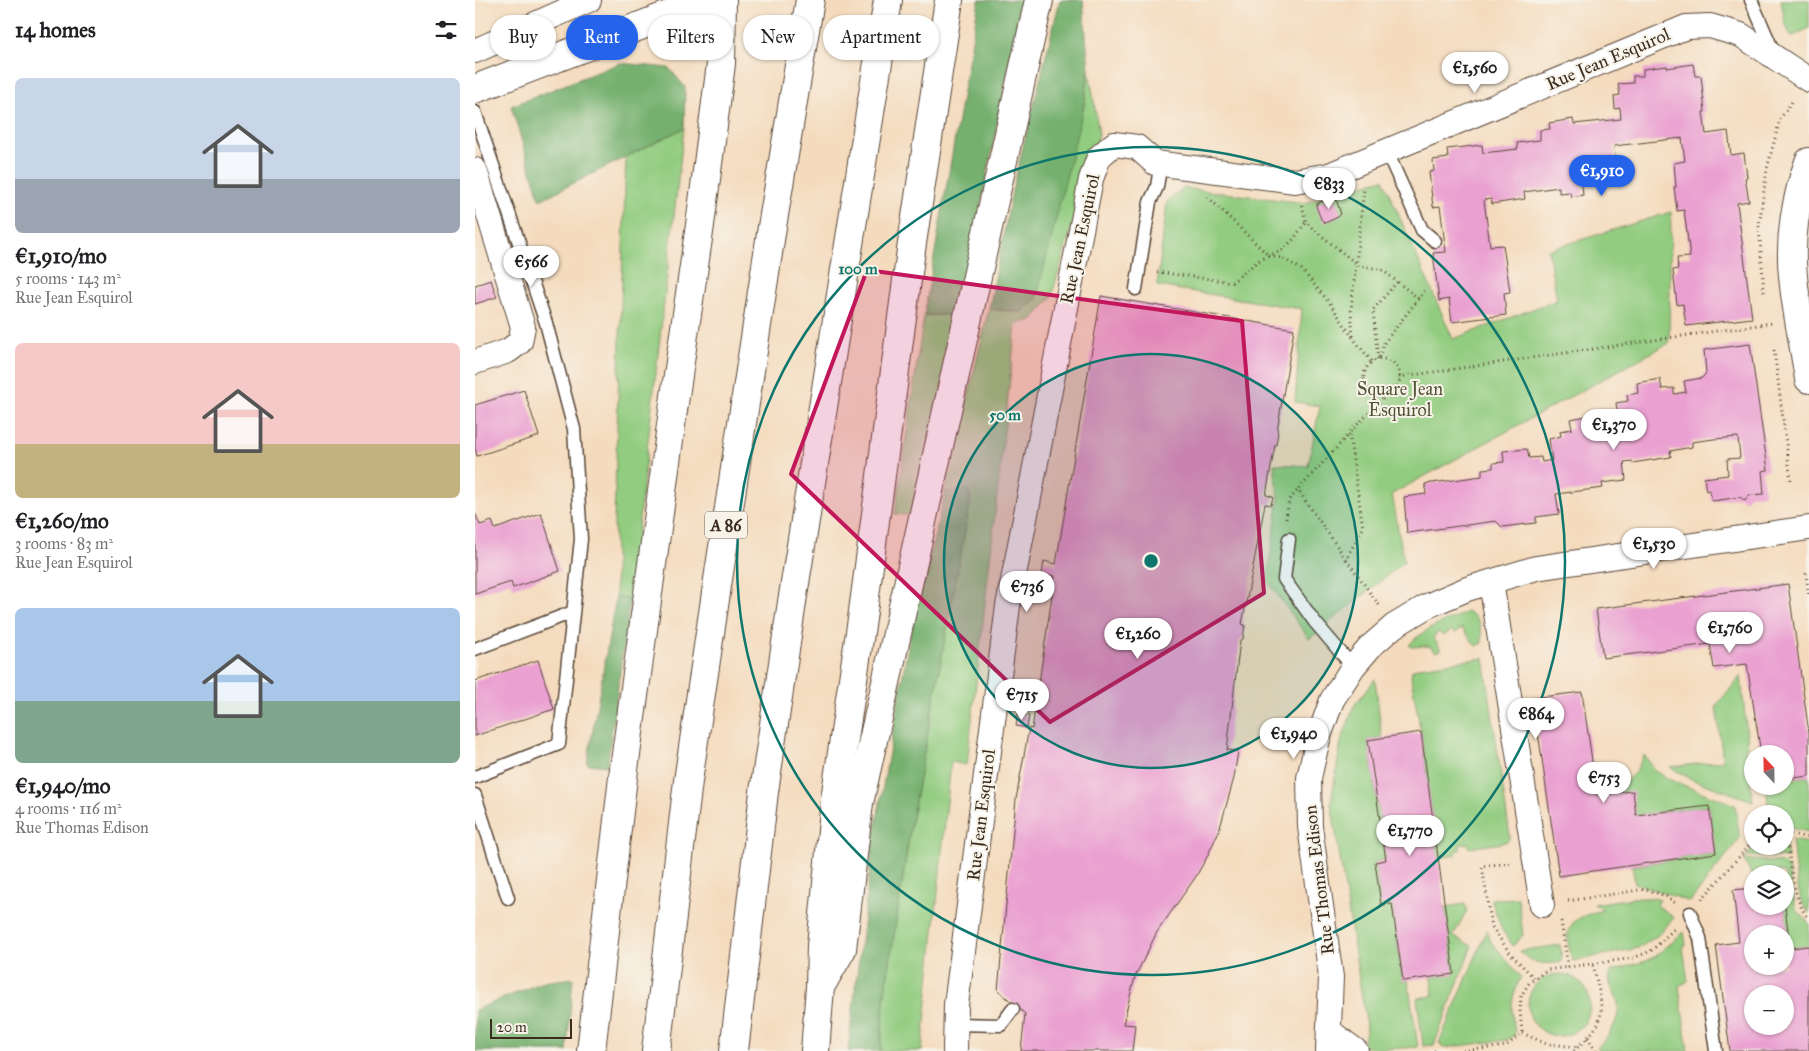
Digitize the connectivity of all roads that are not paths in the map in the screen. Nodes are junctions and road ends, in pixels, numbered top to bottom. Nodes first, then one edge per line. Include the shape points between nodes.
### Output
1 (708, 0) edge
2 (722, 0) edge
3 (810, 0) edge
4 (888, 0) edge
5 (949, 0) edge
6 (1039, 0) edge
7 (1751, 0) edge
8 (578, 2) edge
9 (475, 51) edge
10 (1777, 58) junction
11 (1809, 80) edge
12 (475, 89) edge
13 (475, 112) edge
14 (1387, 152) junction
15 (1809, 162) edge
16 (1155, 163) junction
17 (475, 170) edge
18 (1435, 241) dead end
19 (1136, 289) dead end
20 (475, 362) edge
21 (1809, 379) edge
22 (1809, 528) edge
23 (1289, 540) dead end
24 (1491, 582) junction
25 (573, 612) junction
26 (475, 649) edge
27 (1353, 668) junction
28 (475, 777) edge
29 (475, 795) edge
30 (508, 898) dead end
31 (1550, 904) road end
32 (1690, 913) road end
33 (820, 987) junction
34 (1013, 1009) dead end
35 (955, 1024) junction
36 (1329, 1041) edge
37 (591, 1051) edge
38 (656, 1051) edge
39 (734, 1051) edge
40 (815, 1051) edge
41 (955, 1051) edge
42 (1356, 1051) edge
43 (1716, 1051) edge

1 - 12 main road
2 - 37 main road via 720,73 625,769
3 - 38 main road, A 86 via 688,781
4 - 39 main road via 765,783
5 - 33 main road via 835,799
6 - 33 main road via 859,803 842,949
7 - 10 lane
8 - 9 street
10 - 11 street, Rue Jean Esquirol
10 - 14 street, Rue Jean Esquirol via 1741,35 1710,26 1686,27
13 - 25 lane via 546,323 574,429 581,539
14 - 16 street, Rue Jean Esquirol via 1329,175 1295,181
14 - 18 lane via 1422,230
15 - 21 main road via 1802,181 1794,229 1793,275
16 - 19 lane via 1159,174 1150,202
16 - 35 street, Rue Jean Esquirol via 1137,147 1114,144 1099,157 1091,179 1008,606
17 - 20 street via 523,326 520,342 507,351
22 - 24 street, Rue Thomas Edison via 1536,568
23 - 27 lane via 1284,579
24 - 27 street, Rue Thomas Edison via 1427,606 1394,626
24 - 31 street
25 - 26 lane
25 - 28 lane via 559,744
27 - 36 street, Rue Thomas Edison via 1332,700 1309,778 1310,827 1331,977
29 - 30 lane
32 - 43 lane via 1700,938
33 - 40 main road
34 - 35 lane via 1001,1025
35 - 41 street, Rue Jean Esquirol
36 - 42 street

